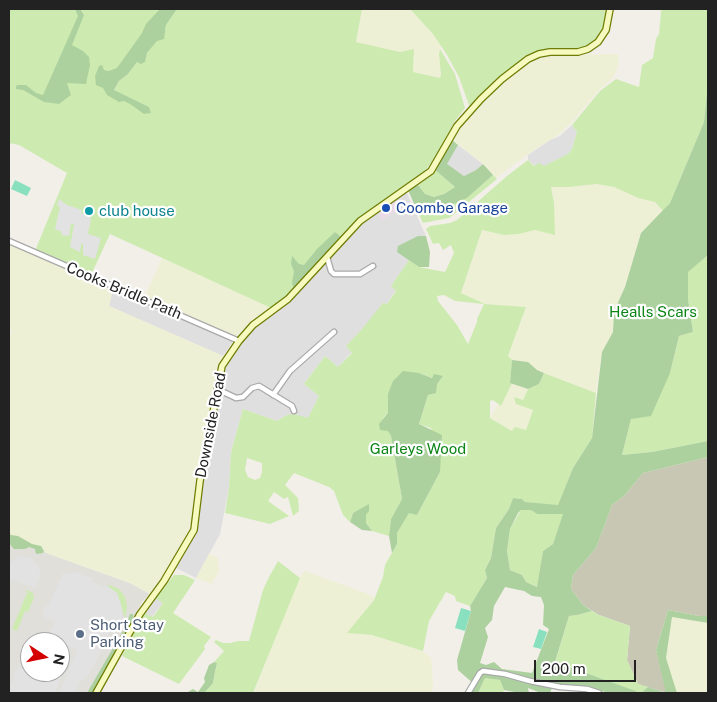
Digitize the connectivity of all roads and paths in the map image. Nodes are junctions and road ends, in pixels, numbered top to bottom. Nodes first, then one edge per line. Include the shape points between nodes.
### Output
1 (610, 9) edge
2 (9, 241) edge
3 (327, 257) junction
4 (373, 266) dead end
5 (334, 332) dead end
6 (239, 341) junction
7 (217, 389) junction
8 (273, 395) junction
9 (294, 411) dead end
10 (96, 693) edge
11 (468, 693) edge
12 (599, 693) edge

1 - 3 street, Downside Road via 606,30 588,49 550,52 528,59 502,79 457,126 431,171 360,221
2 - 6 street, Cooks Bridle Path
3 - 4 street via 334,274 360,274
3 - 6 street, Downside Road via 288,299 253,325
5 - 8 street via 290,371
6 - 7 street, Downside Road via 222,366
7 - 8 street via 236,398 259,386
7 - 10 street, Downside Road via 193,532 140,614
8 - 9 street via 292,406
11 - 12 street via 483,671

